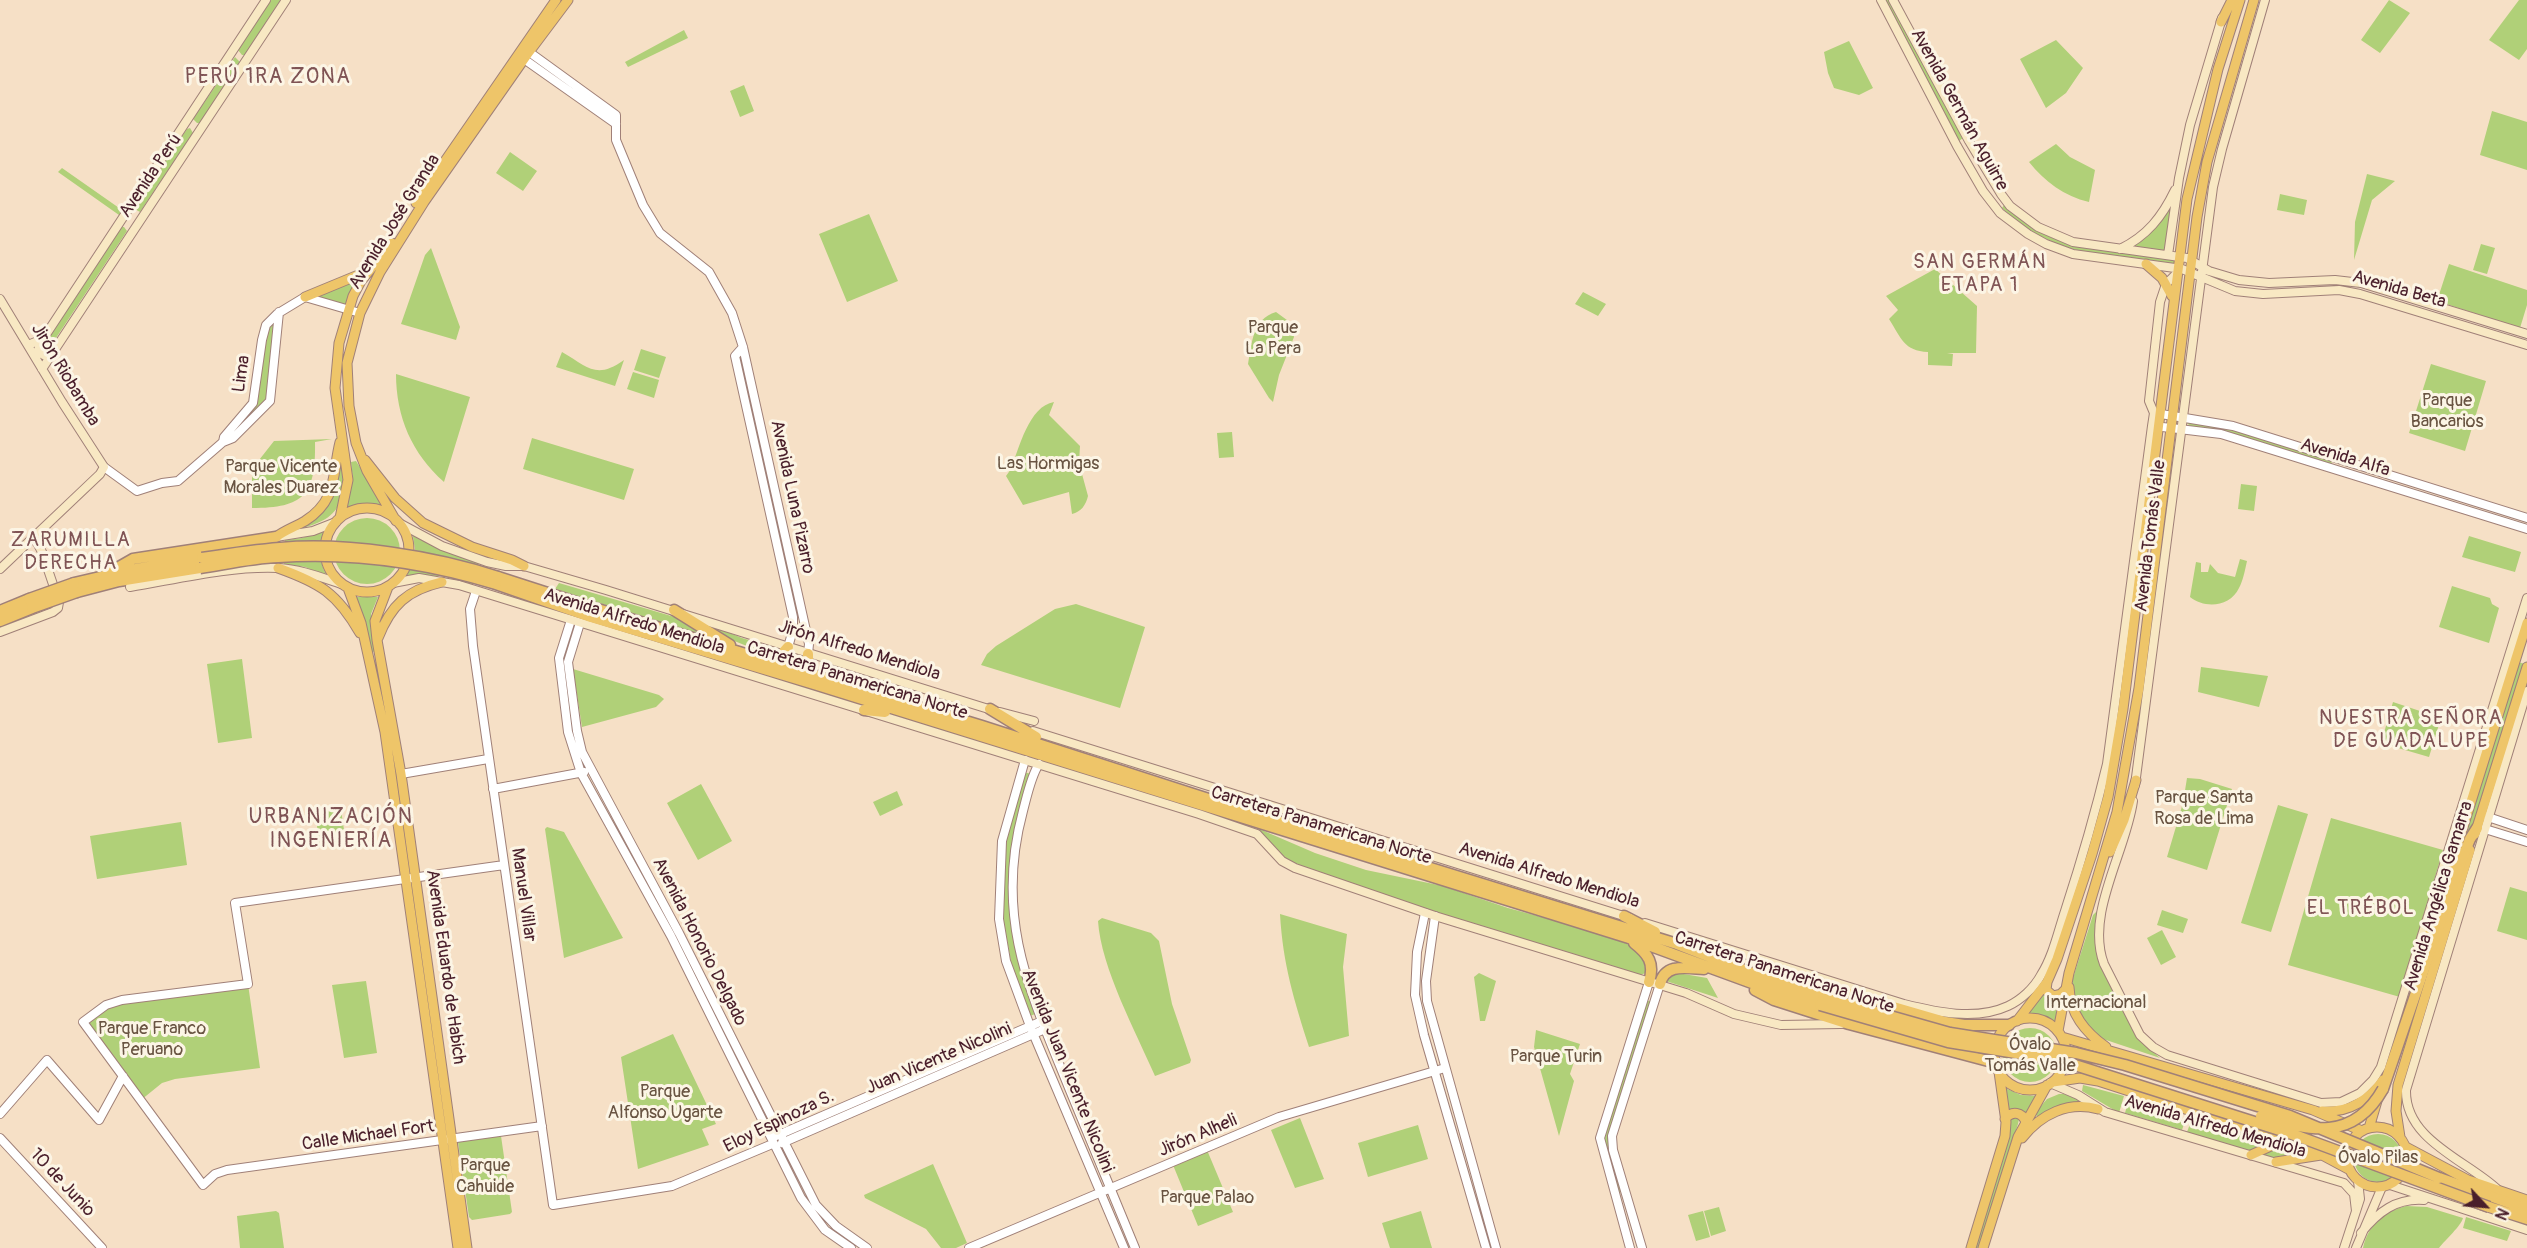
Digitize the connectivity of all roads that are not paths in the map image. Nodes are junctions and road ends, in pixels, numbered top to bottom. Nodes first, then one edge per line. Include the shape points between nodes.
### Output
1 (266, 0) edge
2 (286, 0) edge
3 (556, 0) edge
4 (568, 0) edge
5 (1881, 0) edge
6 (1893, 0) edge
7 (2230, 0) edge
8 (2240, 0) edge
9 (2254, 0) edge
10 (2265, 0) edge
11 (2221, 22) joint
12 (523, 53) junction
13 (616, 124) junction
14 (2179, 178) junction
15 (2006, 199) junction
16 (1995, 208) junction
17 (2120, 249) junction
18 (2168, 255) junction
19 (2179, 257) junction
20 (2193, 260) junction
21 (2146, 264) junction
22 (2202, 267) junction
23 (370, 271) junction
24 (2177, 271) junction
25 (2191, 272) junction
26 (2201, 277) junction
27 (2166, 284) junction
28 (305, 297) junction
29 (0, 299) edge
30 (2173, 299) junction
31 (348, 309) junction
32 (279, 312) junction
33 (360, 313) junction
34 (2480, 319) junction
35 (2476, 329) junction
36 (2527, 334) edge
37 (40, 340) junction
38 (28, 345) junction
39 (2527, 345) edge
40 (743, 347) junction
41 (49, 358) junction
42 (2154, 362) junction
43 (2165, 363) junction
44 (42, 369) junction
45 (2156, 413) junction
46 (2172, 415) junction
47 (2184, 416) junction
48 (2155, 426) junction
49 (2171, 428) junction
50 (2182, 429) junction
51 (341, 439) junction
52 (223, 442) junction
53 (359, 451) junction
54 (345, 454) junction
55 (104, 467) junction
56 (2527, 518) edge
57 (338, 520) junction
58 (398, 522) junction
59 (2527, 530) edge
60 (265, 531) dead end
61 (33, 537) junction
62 (276, 537) junction
63 (2143, 550) junction
64 (2156, 552) junction
65 (487, 562) junction
66 (201, 563) junction
67 (524, 566) junction
68 (0, 568) edge
69 (278, 568) junction
70 (105, 575) junction
71 (497, 580) junction
72 (442, 582) junction
73 (390, 585) junction
74 (345, 586) junction
75 (130, 587) joint
76 (75, 588) junction
77 (91, 588) junction
78 (476, 591) junction
79 (2133, 595) junction
80 (2150, 598) junction
81 (2527, 598) edge
82 (30, 603) junction
83 (675, 610) junction
84 (0, 611) edge
85 (0, 621) edge
86 (575, 621) junction
87 (2527, 623) edge
88 (0, 632) edge
89 (377, 640) junction
90 (365, 642) junction
91 (788, 647) junction
92 (746, 654) junction
93 (808, 654) junction
94 (380, 656) junction
95 (2517, 656) junction
96 (2527, 658) edge
97 (368, 659) junction
98 (770, 662) junction
99 (2527, 667) edge
100 (808, 674) junction
101 (2527, 692) edge
102 (992, 709) junction
103 (2123, 709) junction
104 (864, 710) junction
105 (908, 714) junction
106 (2509, 721) junction
107 (936, 722) junction
108 (2113, 723) junction
109 (1033, 726) joint
110 (970, 743) junction
111 (1075, 755) junction
112 (2507, 755) junction
113 (488, 759) junction
114 (1055, 759) junction
115 (1024, 764) junction
116 (2106, 768) junction
117 (1037, 769) junction
118 (591, 770) junction
119 (581, 773) junction
120 (401, 774) junction
121 (2136, 780) junction
122 (2110, 784) junction
123 (493, 789) junction
124 (2459, 815) junction
125 (2488, 818) junction
126 (2463, 828) junction
127 (2481, 828) junction
128 (2527, 830) edge
129 (2527, 842) edge
130 (504, 866) junction
131 (2086, 872) junction
132 (2097, 878) junction
133 (411, 879) junction
134 (2073, 886) junction
135 (1425, 913) junction
136 (1435, 916) junction
137 (1624, 916) junction
138 (1629, 938) junction
139 (1677, 944) junction
140 (1716, 970) junction
141 (2069, 973) junction
142 (1759, 975) junction
143 (1732, 976) junction
144 (2047, 982) junction
145 (1654, 983) junction
146 (2065, 990) junction
147 (2023, 996) joint
148 (1821, 1001) junction
149 (1903, 1007) junction
150 (2013, 1023) junction
151 (1849, 1024) junction
152 (1043, 1025) junction
153 (1969, 1025) junction
154 (1030, 1026) junction
155 (2060, 1034) junction
156 (1034, 1035) junction
157 (2111, 1050) junction
158 (1967, 1054) junction
159 (2059, 1060) junction
160 (940, 1065) junction
161 (1997, 1066) junction
162 (1445, 1068) junction
163 (1436, 1071) junction
164 (944, 1074) junction
165 (123, 1076) junction
166 (2383, 1080) junction
167 (2050, 1083) junction
168 (2360, 1093) joint
169 (2098, 1109) junction
170 (2313, 1110) junction
171 (0, 1114) edge
172 (2005, 1119) junction
173 (2026, 1122) junction
174 (542, 1126) junction
175 (2366, 1129) junction
176 (781, 1134) junction
177 (2400, 1137) junction
178 (0, 1138) edge
179 (447, 1140) junction
180 (2282, 1141) junction
181 (772, 1143) junction
182 (785, 1143) junction
183 (2406, 1148) junction
184 (2013, 1152) junction
185 (2251, 1155) junction
186 (2322, 1155) junction
187 (2277, 1162) junction
188 (2350, 1170) junction
189 (2358, 1181) junction
190 (2386, 1186) junction
191 (1110, 1189) junction
192 (1101, 1193) junction
193 (2493, 1198) junction
194 (2527, 1200) edge
195 (2437, 1201) junction
196 (553, 1205) joint
197 (2527, 1209) edge
198 (2356, 1211) junction
199 (2527, 1219) edge
200 (2527, 1230) edge
201 (2361, 1233) junction
202 (102, 1248) edge
203 (458, 1248) edge
204 (467, 1248) edge
205 (851, 1248) edge
206 (867, 1248) edge
207 (969, 1248) edge
208 (1124, 1248) edge
209 (1136, 1248) edge
210 (1486, 1248) edge
211 (1496, 1248) edge
212 (1630, 1248) edge
213 (1642, 1248) edge
214 (1971, 1248) edge
215 (1983, 1248) edge
216 (2344, 1248) edge
217 (2356, 1248) edge

1 - 37 main road, Avenida Perú
2 - 41 main road, Avenida Perú
3 - 12 main road, Avenida José Granda
4 - 12 main road, Avenida José Granda
5 - 16 main road, Avenida Germán Aguirre via 1957,146
6 - 15 main road, Avenida Germán Aguirre via 1969,141
7 - 11 main road
8 - 19 main road, Avenida Tomás Valle via 2198,146
9 - 20 main road, Avenida Tomás Valle via 2207,162
10 - 22 main road, Avenida Tomás Valle via 2219,159
11 - 14 main road via 2190,125
12 - 13 street
12 - 13 street, Avenida Luna Pizarro via 616,115
12 - 23 main road, Avenida José Granda
12 - 33 main road, Avenida José Granda via 380,272
13 - 40 street, Avenida Luna Pizarro via 616,140 643,205 660,233 709,272 725,297
14 - 17 main road via 2150,229
14 - 18 main road
15 - 16 main road
15 - 17 main road, Avenida Germán Aguirre via 2029,221 2055,236
16 - 21 main road, Avenida Germán Aguirre via 2028,234 2063,251
17 - 18 main road, Avenida Germán Aguirre
18 - 19 main road, Avenida Germán Aguirre
19 - 20 main road, Avenida Germán Aguirre
19 - 24 main road, Avenida Tomás Valle
20 - 22 main road, Avenida Beta
20 - 25 main road, Avenida Tomás Valle
21 - 24 main road, Avenida Germán Aguirre
21 - 27 main road
22 - 26 main road, Avenida Tomás Valle
22 - 34 main road, Avenida Beta via 2230,278 2258,282 2361,283
23 - 28 main road
23 - 31 main road, Avenida José Granda
24 - 25 main road, Avenida Germán Aguirre
24 - 27 main road
24 - 30 main road, Avenida Tomás Valle
25 - 26 main road, Avenida Beta
25 - 46 main road, Avenida Tomás Valle
26 - 35 main road, Avenida Beta via 2223,287 2254,293 2349,291
26 - 47 main road, Avenida Tomás Valle
27 - 30 main road
27 - 42 main road, Avenida Tomás Valle via 2160,302
28 - 31 street
28 - 32 street, Lima
29 - 38 main road, Jirón Riobamba
30 - 43 main road, Avenida Tomás Valle
31 - 33 street
31 - 51 main road, Avenida José Granda via 335,366
32 - 52 street, Lima via 264,332 253,403
32 - 52 street via 270,401 233,438
33 - 53 main road, Avenida José Granda via 346,378
34 - 35 main road
34 - 36 main road, Avenida Beta
35 - 39 main road, Avenida Beta
37 - 38 main road
37 - 41 main road via 38,352
38 - 44 main road, Jirón Riobamba
40 - 91 street, Avenida Luna Pizarro via 735,356 793,617
40 - 93 street, Avenida Luna Pizarro via 809,644
41 - 44 main road, Avenida Perú
42 - 43 main road
42 - 45 main road, Avenida Tomás Valle via 2150,401
43 - 45 main road, Avenida Tomás Valle
44 - 55 main road, Jirón Riobamba
45 - 46 street, Avenida Alfa
45 - 48 main road, Avenida Tomás Valle
46 - 47 street, Avenida Alfa
46 - 49 main road, Avenida Tomás Valle
47 - 50 main road, Avenida Tomás Valle
47 - 56 street, Avenida Alfa via 2233,426
48 - 49 street, Avenida Alfa
48 - 63 main road, Avenida Tomás Valle
48 - 79 main road, Avenida Tomás Valle
49 - 50 street, Avenida Alfa
49 - 64 main road, Avenida Tomás Valle
50 - 59 street, Avenida Alfa via 2222,434
50 - 121 main road, Avenida Tomás Valle
51 - 54 main road, Avenida José Granda
51 - 62 main road via 334,483 327,500 314,515
52 - 55 street, Lima via 178,481 137,491
53 - 54 main road via 352,458
53 - 58 main road, Avenida José Granda via 370,479
53 - 67 main road via 388,491 423,523
54 - 57 main road, Avenida José Granda via 347,487
55 - 61 main road
57 - 58 main road via 365,508 378,510
57 - 62 main road via 299,535
57 - 74 main road via 329,533 326,554 332,573
58 - 65 main road, Avenida Alfredo Mendiola via 442,546
58 - 73 main road via 407,541 407,561
60 - 62 main road
61 - 68 main road
61 - 88 main road via 42,552 59,607
62 - 69 main road via 282,556
62 - 70 highway via 132,559
63 - 64 main road
63 - 79 main road, Avenida Tomás Valle
64 - 80 main road, Avenida Tomás Valle
65 - 67 main road, Avenida Alfredo Mendiola
65 - 78 main road via 476,575
66 - 70 highway, Carretera Panamericana Norte
66 - 71 highway, Carretera Panamericana Norte, bridge via 316,556 429,567
66 - 77 highway, Carretera Panamericana Norte
67 - 83 main road, Avenida Alfredo Mendiola
69 - 74 main road
69 - 75 main road via 231,571
69 - 90 main road via 309,579 335,597
70 - 76 highway
71 - 92 highway, Carretera Panamericana Norte
71 - 105 highway, Carretera Panamericana Norte via 591,617
72 - 73 main road, Avenida Alfredo Mendiola via 419,578
72 - 78 main road, Avenida Alfredo Mendiola
72 - 89 main road via 414,591 394,607
73 - 74 main road via 375,592
73 - 89 main road, Avenida Eduardo de Habich via 375,621
74 - 90 main road, Avenida Eduardo de Habich
75 - 77 highway via 107,591
76 - 77 highway
76 - 82 highway, bridge
78 - 86 main road, Avenida Alfredo Mendiola
78 - 113 street, Manuel Villar via 470,609
79 - 80 main road
79 - 103 main road, Avenida Tomás Valle
79 - 108 main road, Avenida Tomás Valle
80 - 132 main road, Avenida Tomás Valle via 2127,763 2114,826
81 - 124 main road, Avenida Angélica Gamarra
82 - 84 highway
82 - 85 highway
83 - 91 main road, Jirón Alfredo Mendiola
83 - 92 highway
86 - 104 main road, Avenida Alfredo Mendiola
86 - 118 street, Avenida Honorio Delgado via 568,662 577,731
86 - 119 street, Avenida Honorio Delgado via 559,658 568,732
87 - 95 main road, Avenida Angélica Gamarra
89 - 94 main road, Avenida Eduardo de Habich
90 - 97 main road, Avenida Eduardo de Habich
91 - 93 main road, Jirón Alfredo Mendiola
91 - 98 highway
92 - 98 highway, Carretera Panamericana Norte
93 - 100 highway
93 - 102 main road, Jirón Alfredo Mendiola
94 - 97 main road via 373,653
94 - 120 main road, Avenida Eduardo de Habich
95 - 96 main road
95 - 126 main road, Avenida Angélica Gamarra
97 - 133 main road, Avenida Eduardo de Habich
98 - 100 highway, Carretera Panamericana Norte
99 - 106 main road, Avenida Angélica Gamarra
100 - 111 highway, Carretera Panamericana Norte
101 - 112 main road, Avenida Angélica Gamarra
102 - 109 main road, Jirón Alfredo Mendiola
102 - 111 highway via 1025,732
103 - 108 main road
103 - 122 main road, Avenida Tomás Valle
104 - 105 highway
104 - 110 main road
105 - 107 highway, Carretera Panamericana Norte
106 - 112 main road
106 - 127 main road, Avenida Angélica Gamarra
107 - 110 highway via 943,730
107 - 114 highway, Carretera Panamericana Norte
108 - 116 main road, Avenida Tomás Valle
109 - 137 main road, Avenida Alfredo Mendiola via 1040,735
110 - 115 main road
111 - 139 highway, Carretera Panamericana Norte
112 - 125 main road, Avenida Angélica Gamarra
113 - 120 street
113 - 123 street, Manuel Villar
114 - 117 highway
114 - 138 highway, Carretera Panamericana Norte
115 - 117 main road
115 - 154 street, Avenida Juan Vicente Nicolini via 1002,841 999,919 1006,961
116 - 122 main road
116 - 134 main road, Avenida Tomás Valle
117 - 135 main road via 1248,830 1295,868
117 - 152 street, Avenida Juan Vicente Nicolini via 1020,822 1012,900 1018,950
118 - 119 street
118 - 176 street, Avenida Honorio Delgado via 680,933
119 - 123 street
119 - 181 street, Avenida Honorio Delgado via 671,936
120 - 133 main road, Avenida Eduardo de Habich
121 - 132 main road via 2115,842
121 - 168 main road, Avenida Tomás Valle via 2128,825 2100,918 2100,953 2140,1035 2168,1055 2321,1103 2341,1102
122 - 131 main road, Avenida Tomás Valle
123 - 130 street, Manuel Villar
124 - 126 main road
124 - 168 main road, Avenida Angélica Gamarra via 2381,1067
125 - 127 main road, Avenida Angélica Gamarra
125 - 128 street
126 - 166 main road, Avenida Angélica Gamarra
127 - 129 street
127 - 159 highway, bridge via 2469,839 2387,1081 2362,1115 2325,1130 2305,1129 2088,1063
127 - 177 main road, Avenida Angélica Gamarra via 2398,1085
127 - 193 main road, Avenida Angélica Gamarra via 2409,1077 2406,1102 2421,1131
130 - 133 street
130 - 174 street, Manuel Villar
131 - 134 main road
131 - 144 main road, Avenida Tomás Valle
132 - 141 main road, Avenida Tomás Valle
133 - 165 street via 235,903 248,984 122,1000 106,1005 83,1022
133 - 179 main road, Avenida Eduardo de Habich
134 - 147 main road, Avenida Tomás Valle via 2045,969
135 - 136 main road
135 - 163 street via 1417,952 1415,995
136 - 145 main road
136 - 162 street via 1427,1001
137 - 139 highway
137 - 149 main road, Avenida Alfredo Mendiola
138 - 140 highway, Carretera Panamericana Norte
138 - 145 highway via 1651,963
139 - 142 highway, Carretera Panamericana Norte
140 - 143 highway, Carretera Panamericana Norte
140 - 145 highway via 1673,968
141 - 146 main road, Avenida Tomás Valle
141 - 157 main road via 2069,994 2076,1016 2090,1034
142 - 148 highway, Carretera Panamericana Norte
142 - 149 highway via 1783,975
143 - 148 highway, Carretera Panamericana Norte
143 - 151 highway via 1774,1000
144 - 146 main road via 2046,990 2053,996
144 - 150 main road, Avenida Tomás Valle
145 - 151 main road via 1762,1022
145 - 212 street via 1600,1138
145 - 213 street via 1612,1136
146 - 155 main road, Avenida Tomás Valle
147 - 149 main road, Avenida Alfredo Mendiola via 2008,1006 1977,1013
148 - 159 highway, Carretera Panamericana Norte, bridge via 1948,1042
148 - 193 highway, Carretera Panamericana Norte, bridge via 1950,1033 2125,1065 2290,1116
149 - 153 highway via 1945,1022
150 - 153 highway
150 - 155 main road via 2040,1019
150 - 161 main road via 1996,1042
151 - 158 highway
152 - 154 street, Eloy Espinoza S.
152 - 156 street, Juan Vicente Nicolini
152 - 191 street, Avenida Juan Vicente Nicolini
153 - 158 highway via 1976,1031 1978,1041
154 - 156 street, Avenida Juan Vicente Nicolini
154 - 160 street, Eloy Espinoza S.
155 - 157 main road
155 - 167 main road via 2065,1060
156 - 164 street, Juan Vicente Nicolini
156 - 192 street, Avenida Juan Vicente Nicolini
157 - 170 main road
158 - 161 highway
159 - 193 highway, Carretera Panamericana Norte, bridge
160 - 164 street
160 - 176 street, Eloy Espinoza S.
161 - 167 main road via 2010,1083 2021,1089
161 - 172 main road
162 - 163 street, Jirón Alheli
162 - 211 street
163 - 191 street, Jirón Alheli via 1289,1113
163 - 210 street
164 - 182 street, Juan Vicente Nicolini
165 - 171 street via 99,1120 47,1060
165 - 179 street, Calle Michael Fort via 203,1185 227,1170
166 - 170 main road via 2355,1106 2333,1112
166 - 175 main road, Avenida Angélica Gamarra
167 - 169 main road, Avenida Alfredo Mendiola
167 - 173 main road
167 - 180 main road, Avenida Alfredo Mendiola via 2076,1078 2094,1080
169 - 184 main road via 2076,1106 2051,1113 2034,1124
169 - 185 main road, Avenida Alfredo Mendiola
170 - 175 main road
172 - 173 main road via 2017,1113
172 - 214 main road via 2002,1148
173 - 184 main road
174 - 179 street, Calle Michael Fort
174 - 196 street, Manuel Villar
175 - 177 main road via 2386,1128
175 - 188 main road via 2348,1148
176 - 181 street, Eloy Espinoza S.
176 - 182 street, Avenida Honorio Delgado
177 - 183 main road
178 - 202 street, 10 de Junio
179 - 203 main road, Avenida Eduardo de Habich
179 - 204 main road, Avenida Eduardo de Habich
180 - 185 main road
180 - 186 main road, Avenida Alfredo Mendiola
181 - 182 street, Juan Vicente Nicolini
181 - 196 street, Eloy Espinoza S. via 672,1186
181 - 205 street, Avenida Honorio Delgado via 812,1214 825,1230
182 - 206 street, Avenida Honorio Delgado via 820,1210
183 - 190 main road via 2406,1168
183 - 193 main road via 2468,1180
184 - 215 main road
185 - 187 main road, Avenida Alfredo Mendiola
186 - 187 main road
186 - 188 main road, Avenida Alfredo Mendiola
187 - 198 main road, Avenida Alfredo Mendiola via 2344,1183 2354,1194
188 - 189 main road
189 - 190 main road via 2371,1187
189 - 198 main road via 2361,1194
190 - 195 main road
190 - 201 main road
191 - 192 street, Jirón Alheli
191 - 209 street, Avenida Juan Vicente Nicolini
192 - 207 street, Jirón Alheli
192 - 208 street, Avenida Juan Vicente Nicolini
193 - 194 main road
193 - 197 highway, Carretera Panamericana Norte
193 - 199 highway, Carretera Panamericana Norte
195 - 200 main road
195 - 201 main road via 2417,1200 2387,1208
198 - 216 main road
201 - 217 main road

